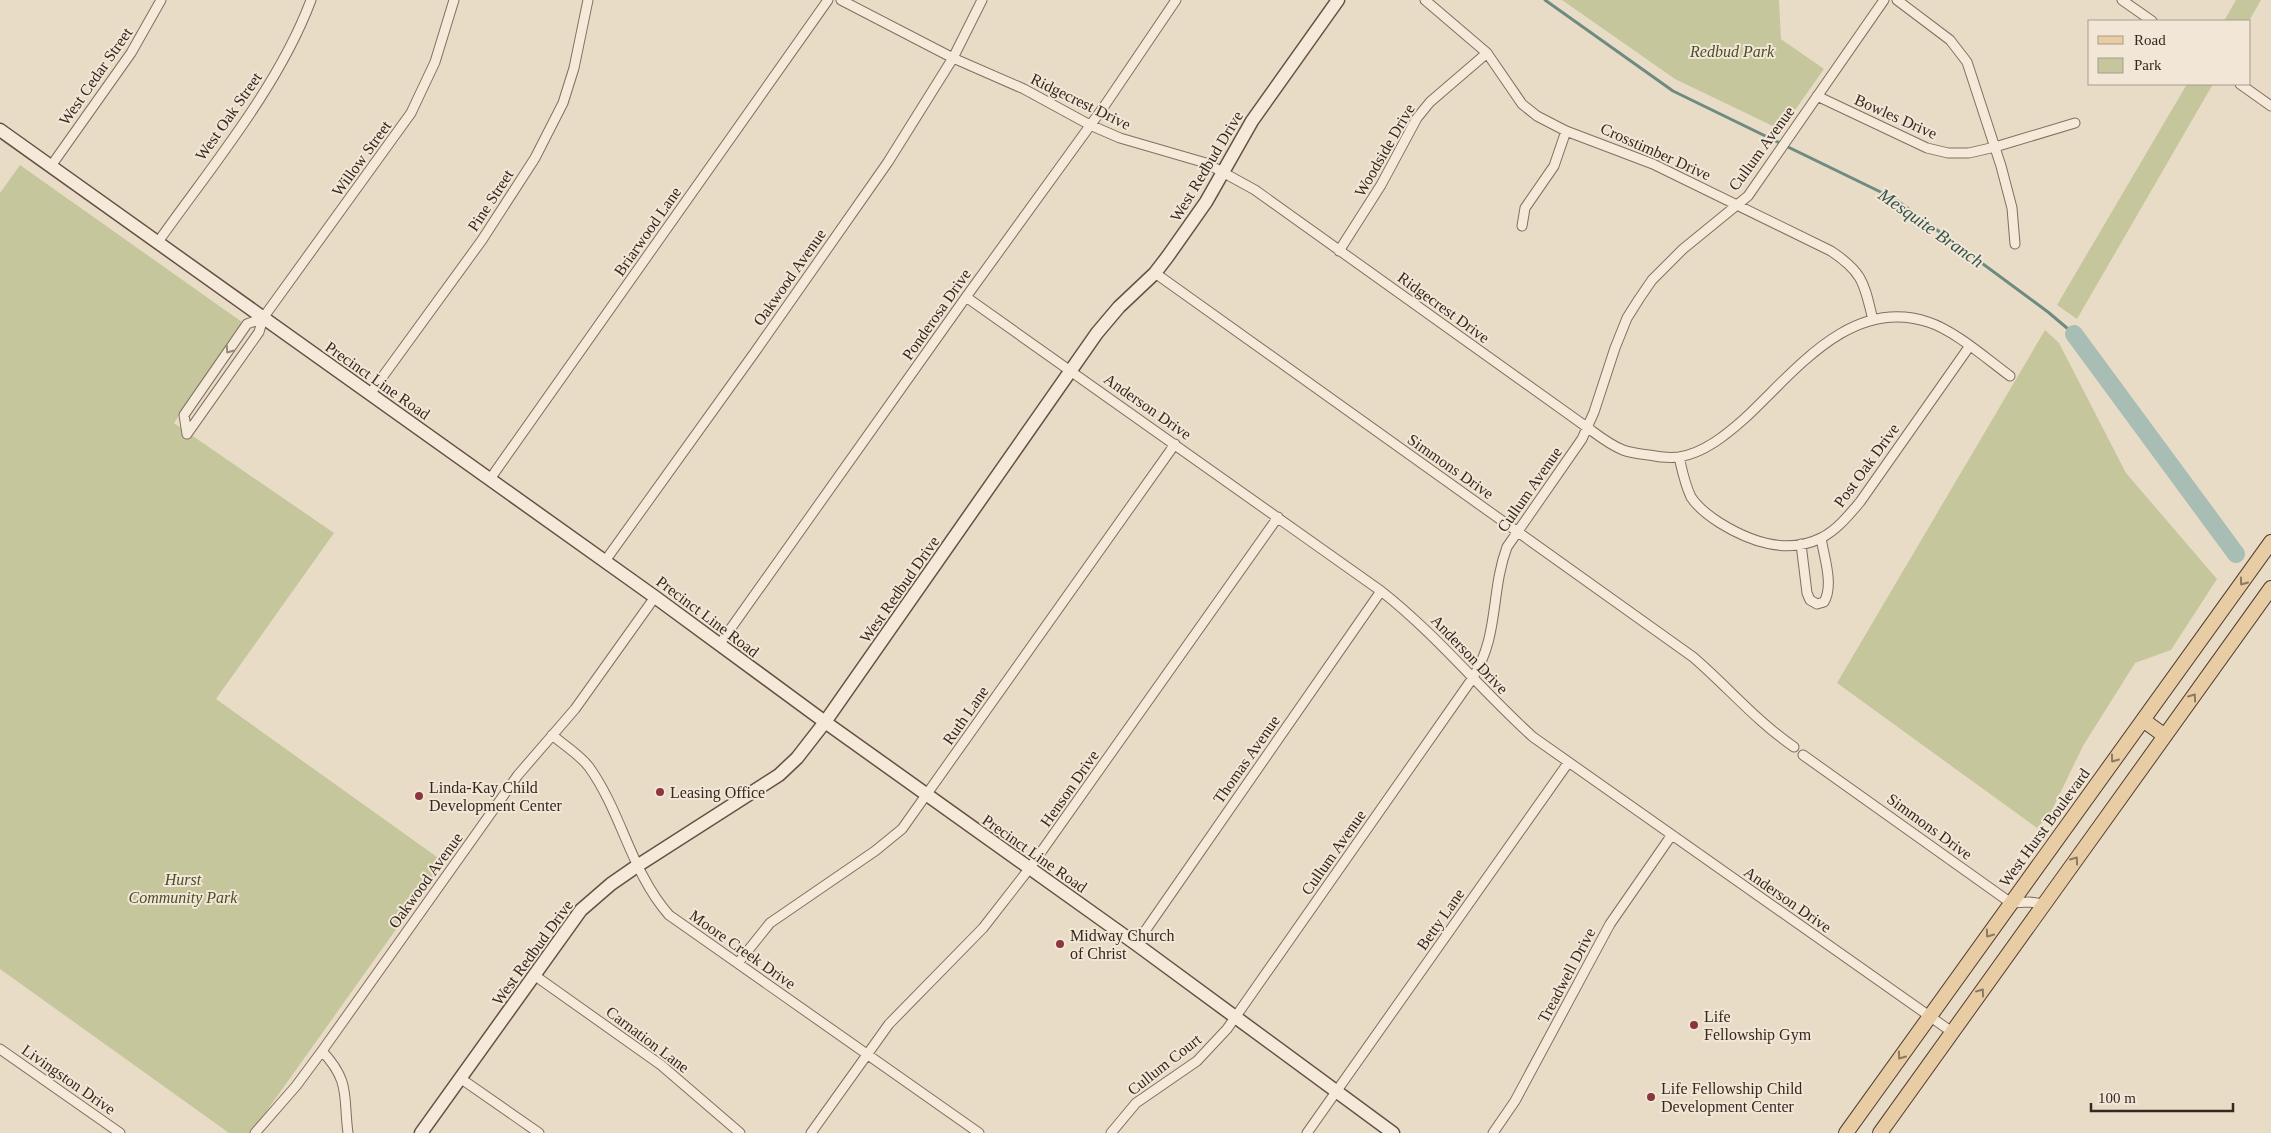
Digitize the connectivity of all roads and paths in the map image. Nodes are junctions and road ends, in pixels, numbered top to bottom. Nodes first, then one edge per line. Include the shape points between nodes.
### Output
1 (161, 0) edge
2 (311, 0) edge
3 (454, 0) edge
4 (588, 0) edge
5 (828, 0) edge
6 (841, 0) edge
7 (982, 0) edge
8 (1176, 0) edge
9 (1338, 0) edge
10 (1425, 0) edge
11 (1884, 0) edge
12 (1897, 0) edge
13 (2122, 0) edge
14 (2151, 20) edge
15 (1487, 53) junction
16 (953, 58) junction
17 (2241, 85) edge
18 (1817, 96) junction
19 (2271, 106) edge
20 (2075, 122) dead end
21 (1090, 125) junction
22 (0, 130) edge
23 (1566, 131) junction
24 (1995, 147) junction
25 (51, 166) junction
26 (1223, 171) junction
27 (1738, 205) junction
28 (1522, 226) dead end
29 (158, 242) junction
30 (2015, 244) dead end
31 (1339, 251) junction
32 (1155, 273) junction
33 (966, 297) junction
34 (263, 318) junction
35 (1873, 320) junction
36 (1969, 347) junction
37 (1072, 370) junction
38 (2010, 376) dead end
39 (370, 394) junction
40 (1588, 428) junction
41 (1176, 444) junction
42 (1679, 457) junction
43 (490, 479) junction
44 (1278, 517) junction
45 (1517, 532) junction
46 (1821, 538) junction
47 (2271, 542) edge
48 (1801, 544) junction
49 (605, 561) junction
50 (2271, 588) edge
51 (1380, 591) junction
52 (655, 597) junction
53 (719, 645) junction
54 (1472, 679) junction
55 (2143, 720) junction
56 (824, 722) junction
57 (552, 735) junction
58 (2165, 736) junction
59 (1794, 747) dead end
60 (1803, 755) dead end
61 (1568, 763) junction
62 (927, 796) junction
63 (1672, 836) junction
64 (637, 866) junction
65 (1029, 869) junction
66 (2011, 903) junction
67 (2044, 904) junction
68 (1136, 944) junction
69 (738, 963) junction
70 (534, 976) junction
71 (1929, 1016) junction
72 (1235, 1018) junction
73 (1952, 1032) junction
74 (0, 1049) edge
75 (322, 1051) junction
76 (868, 1053) junction
77 (460, 1078) junction
78 (1336, 1092) junction
79 (120, 1133) edge
80 (255, 1133) edge
81 (348, 1133) edge
82 (422, 1133) edge
83 (539, 1133) edge
84 (740, 1133) edge
85 (811, 1133) edge
86 (979, 1133) edge
87 (1110, 1133) edge
88 (1307, 1133) edge
89 (1393, 1133) edge
90 (1493, 1133) edge
91 (1846, 1133) edge
92 (1880, 1133) edge

1 - 25 street, West Cedar Street via 131,53
2 - 29 street, West Oak Street via 274,77
3 - 34 street, Willow Street via 435,62 411,113
4 - 39 street, Pine Street via 563,103 539,150 482,240
5 - 43 street, Briarwood Lane
6 - 16 street, Ridgecrest Drive
7 - 16 street, Oakwood Avenue
8 - 21 street, Ponderosa Drive
9 - 26 main road, West Redbud Drive via 1252,121
10 - 15 street, Crosstimber Drive
11 - 18 street, Cullum Avenue
12 - 24 street via 1950,40 1966,62
13 - 14 street
15 - 23 street, Crosstimber Drive via 1522,104
15 - 31 street, Woodside Drive via 1430,102 1417,118 1381,185
16 - 21 street, Ridgecrest Drive via 1024,89
16 - 49 street, Oakwood Avenue via 888,162
17 - 19 street
18 - 24 street, Bowles Drive via 1927,148 1948,154
18 - 27 street, Cullum Avenue via 1748,196
20 - 24 street, Bowles Drive
21 - 26 street, Ridgecrest Drive
21 - 33 street, Ponderosa Drive
22 - 25 main road, Precinct Line Road
23 - 27 street, Crosstimber Drive via 1653,164
23 - 28 street via 1554,166 1525,208
24 - 30 street via 2012,208
25 - 29 main road, Precinct Line Road
26 - 31 street, Ridgecrest Drive via 1255,190
26 - 32 main road, West Redbud Drive via 1206,202
27 - 35 street, Crosstimber Drive via 1847,261 1863,282
27 - 40 street, Cullum Avenue via 1683,248 1652,280 1639,299 1615,348
29 - 34 main road, Precinct Line Road
31 - 40 street, Ridgecrest Drive
32 - 37 main road, West Redbud Drive via 1119,307
32 - 45 street, Simmons Drive
33 - 37 street, Anderson Drive
33 - 53 street, Ponderosa Drive
34 -> 34 street, Willow Street via 247,324 184,416 187,434 259,332
34 - 39 main road, Precinct Line Road
35 - 36 street, Ridgecrest Drive via 1907,318 1927,322 1943,328
35 - 42 street, Ridgecrest Drive via 1834,337 1732,430 1712,444
36 - 38 street, Ridgecrest Drive
36 - 46 street, Post Oak Drive via 1860,502 1843,522
37 - 41 street, Anderson Drive
37 - 56 main road, West Redbud Drive
39 - 43 main road, Precinct Line Road
40 - 42 street, Ridgecrest Drive via 1623,450
40 - 45 street, Cullum Avenue
41 - 44 street, Anderson Drive
41 - 62 street, Ruth Lane
42 - 48 street, Post Oak Drive via 1692,498 1706,514 1752,540 1770,545
43 - 49 main road, Precinct Line Road
44 - 51 street, Anderson Drive
44 - 65 street, Henson Drive
45 - 54 street, Cullum Avenue via 1502,563 1487,651
45 - 59 street, Simmons Drive via 1693,657 1767,728
46 - 48 street, Post Oak Drive
46 - 48 street via 1828,595 1824,602 1818,604 1810,600 1807,593
47 -> 55 main road, West Hurst Boulevard
49 - 52 main road, Precinct Line Road
58 -> 50 main road
51 - 54 street, Anderson Drive via 1418,621
51 - 68 street, Thomas Avenue
52 - 53 main road, Precinct Line Road
52 - 57 street, Oakwood Avenue via 576,709
53 - 56 main road, Precinct Line Road
54 - 61 street, Anderson Drive via 1533,738
54 - 72 street, Cullum Avenue
55 - 58 main road
55 -> 66 main road, West Hurst Boulevard
56 - 62 main road, Precinct Line Road
56 - 64 main road, West Redbud Drive via 797,758 779,775
57 - 64 street, Moore Creek Drive via 589,767
57 - 75 street, Oakwood Avenue via 518,775
67 -> 58 main road
60 - 66 street, Simmons Drive
61 - 63 street, Anderson Drive
61 - 78 street, Betty Lane
62 - 65 main road, Precinct Line Road
62 - 69 street, Ruth Lane via 902,828 887,841 770,924
63 - 71 street, Anderson Drive
63 - 90 street, Treadwell Drive via 1610,924 1520,1094
64 - 69 street, Moore Creek Drive via 669,915
64 - 70 main road, West Redbud Drive via 581,910
65 - 68 main road, Precinct Line Road
65 - 76 street, Henson Drive via 983,928 889,1024
66 - 67 street
66 -> 71 main road, West Hurst Boulevard
73 -> 67 main road
68 - 72 main road, Precinct Line Road
69 - 76 street, Moore Creek Drive
70 - 77 main road, West Redbud Drive
70 - 84 street, Carnation Lane via 661,1064
71 - 73 street, Anderson Drive
71 -> 91 main road, West Hurst Boulevard
72 - 78 main road, Precinct Line Road
72 - 87 street, Cullum Court via 1197,1061 1147,1094
73 - 92 main road
74 - 79 street, Livingston Drive
75 - 80 street, Oakwood Avenue
75 - 81 street via 342,1081
76 - 85 street, Henson Drive
76 - 86 street, Moore Creek Drive
77 - 82 main road, West Redbud Drive
77 - 83 street
78 - 88 street, Betty Lane
78 - 89 main road, Precinct Line Road

